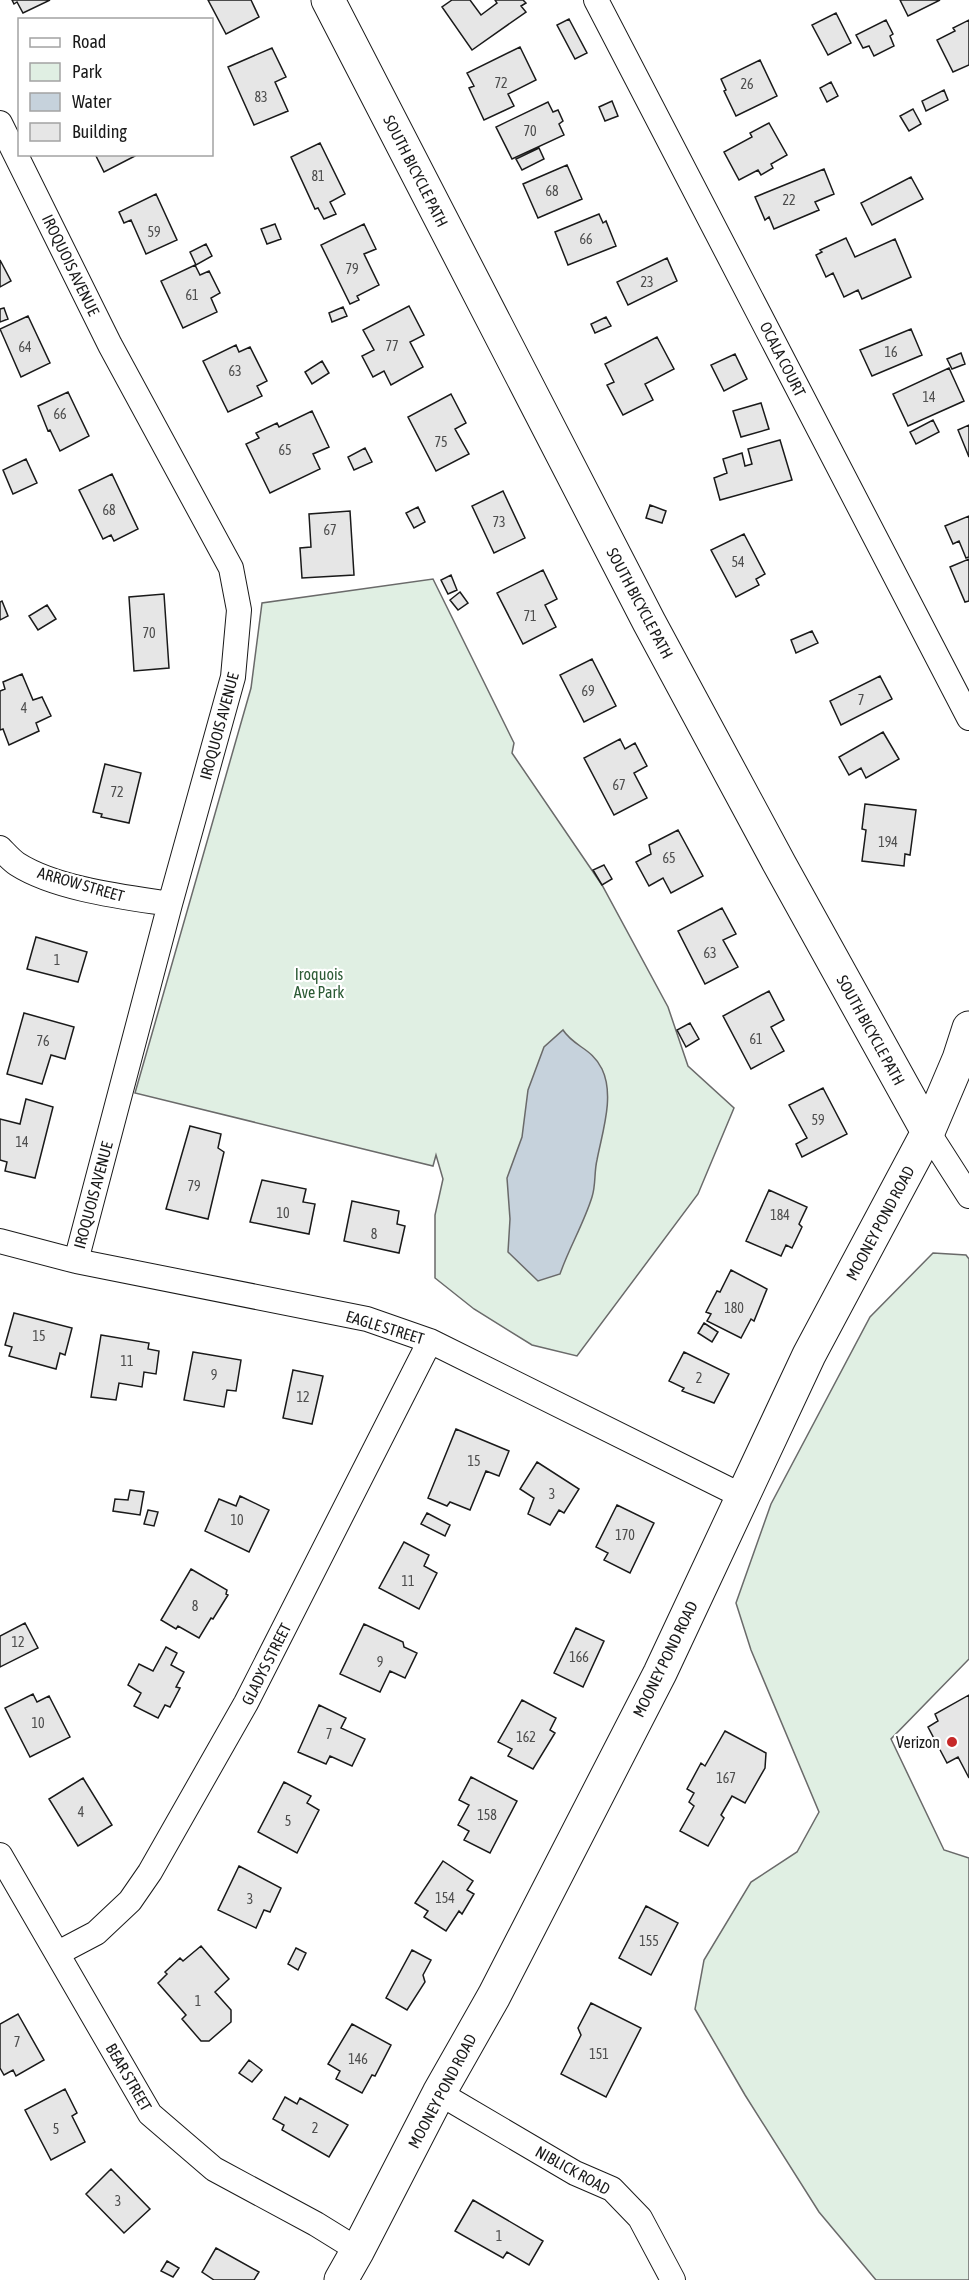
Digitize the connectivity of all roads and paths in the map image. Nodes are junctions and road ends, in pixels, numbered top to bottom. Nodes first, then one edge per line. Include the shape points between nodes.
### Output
1 (328, 0) edge
2 (596, 0) edge
3 (0, 123) edge
4 (969, 718) edge
5 (0, 848) edge
6 (170, 904) junction
7 (969, 1028) edge
8 (928, 1132) junction
9 (969, 1196) edge
10 (0, 1241) edge
11 (76, 1261) junction
12 (430, 1341) junction
13 (742, 1496) junction
14 (0, 1855) edge
15 (58, 1953) junction
16 (439, 2093) junction
17 (358, 2250) junction
18 (341, 2280) edge
19 (673, 2280) edge

1 - 8 street, SOUTH BICYCLE PATH via 649,622
2 - 4 street, OCALA COURT
3 - 6 street, IROQUOIS AVENUE via 110,345 231,568 239,610 234,677
5 - 6 street, ARROW STREET via 17,864 53,880 112,896
6 - 11 street, IROQUOIS AVENUE
7 - 8 street, MOONEY POND ROAD
8 - 9 street, SOUTH BICYCLE PATH
8 - 13 street, MOONEY POND ROAD via 809,1355
10 - 11 street, EAGLE STREET
11 - 12 street, EAGLE STREET via 367,1319
12 - 13 street, EAGLE STREET
12 - 15 street, GLADYS STREET via 246,1703 150,1872 130,1900 96,1933
13 - 16 street, MOONEY POND ROAD via 660,1673 494,1996
14 - 15 street, BEAR STREET
15 - 17 street, BEAR STREET via 150,2114 213,2169
16 - 17 street, MOONEY POND ROAD
16 - 19 street, NIBLICK ROAD via 575,2173 612,2189 640,2218
17 - 18 street, MOONEY POND ROAD

